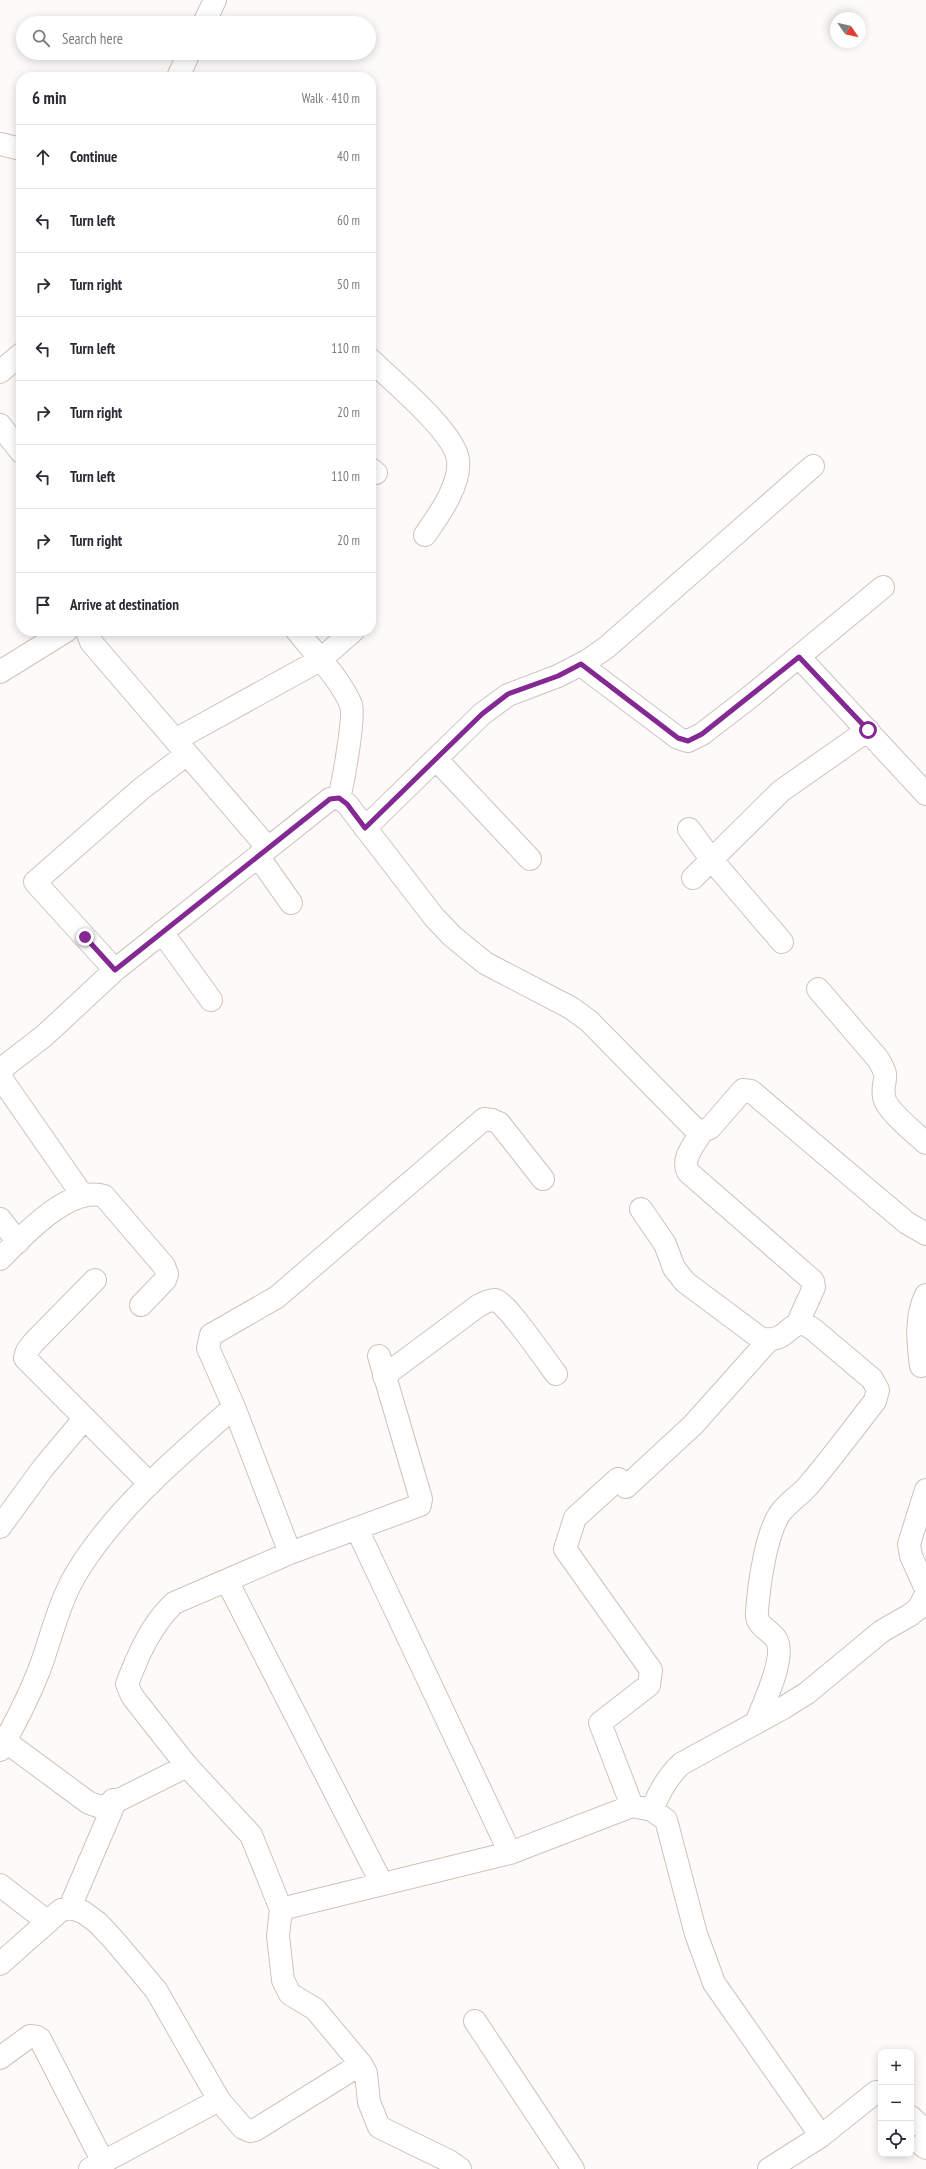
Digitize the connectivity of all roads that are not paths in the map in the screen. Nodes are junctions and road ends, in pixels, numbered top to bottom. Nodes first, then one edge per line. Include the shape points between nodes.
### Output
1 (215, 0) edge
2 (207, 16) edge
3 (186, 60) edge
4 (180, 72) edge
5 (0, 144) edge
6 (16, 148) edge
7 (16, 358) edge
8 (376, 365) edge
9 (0, 372) edge
10 (0, 425) edge
11 (16, 446) edge
12 (813, 466) dead end
13 (426, 535) dead end
14 (884, 587) dead end
15 (58, 636) edge
16 (88, 636) edge
17 (301, 636) edge
18 (347, 636) edge
19 (799, 657) junction
20 (320, 660) junction
21 (581, 664) junction
22 (0, 672) edge
23 (868, 730) junction
24 (181, 747) junction
25 (436, 759) junction
26 (926, 794) edge
27 (339, 798) junction
28 (365, 828) junction
29 (689, 829) dead end
30 (263, 852) junction
31 (530, 859) dead end
32 (711, 859) junction
33 (693, 878) dead end
34 (291, 903) dead end
35 (162, 932) junction
36 (782, 942) dead end
37 (115, 970) junction
38 (818, 989) dead end
39 (211, 1000) dead end
40 (702, 1131) junction
41 (926, 1143) edge
42 (543, 1179) dead end
43 (83, 1196) junction
44 (641, 1209) dead end
45 (0, 1219) edge
46 (926, 1234) edge
47 (18, 1242) junction
48 (0, 1259) edge
49 (95, 1280) dead end
50 (926, 1295) edge
51 (141, 1305) dead end
52 (797, 1325) junction
53 (769, 1340) junction
54 (921, 1366) dead end
55 (556, 1374) dead end
56 (234, 1407) junction
57 (84, 1419) junction
58 (150, 1484) junction
59 (926, 1490) edge
60 (0, 1527) edge
61 (357, 1529) junction
62 (290, 1553) junction
63 (227, 1581) junction
64 (926, 1589) edge
65 (926, 1594) edge
66 (756, 1723) junction
67 (2, 1745) edge
68 (187, 1766) junction
69 (114, 1801) junction
70 (650, 1812) junction
71 (510, 1853) junction
72 (382, 1884) junction
73 (0, 1885) edge
74 (85, 1911) junction
75 (279, 1921) junction
76 (48, 1922) junction
77 (0, 1964) edge
78 (475, 2021) dead end
79 (0, 2058) edge
80 (361, 2064) junction
81 (878, 2092) edge
82 (219, 2100) junction
83 (914, 2120) edge
84 (821, 2136) junction
85 (925, 2140) edge
86 (97, 2165) edge
87 (460, 2169) edge
88 (573, 2169) edge
89 (769, 2169) edge

1 - 2 street
3 - 4 street
5 - 6 street
7 - 9 street
8 - 13 street via 432,419 446,435 456,453 457,473 447,502
10 - 11 street
12 - 21 street via 607,647
14 - 19 street
15 - 22 street
16 - 24 street
17 - 20 street
18 - 20 street
19 - 21 street via 702,734 688,741 678,738
19 - 23 street
20 - 24 street
20 - 27 street via 344,690 352,706 345,774
21 - 25 street via 558,676 508,694 482,714
23 - 26 street
23 - 32 street via 781,791
24 - 30 street
24 - 37 street via 141,789 35,882
25 - 28 street
25 - 31 street
27 - 28 street via 347,804
27 - 30 street via 330,799
28 - 40 street via 452,936 486,963 571,1008 589,1021 685,1120 695,1129
29 - 32 street
30 - 34 street
30 - 35 street
32 - 33 street
32 - 36 street
35 - 37 street
35 - 39 street
37 - 43 street via 44,1036 5,1066 1,1073 3,1081
38 - 41 street via 878,1059 886,1072 884,1099 890,1108
40 - 46 street via 710,1128 743,1090 751,1091 907,1223
40 - 52 street via 687,1157 685,1166 688,1172 813,1281 814,1288
42 - 56 street via 499,1123 484,1119 277,1297 211,1335 208,1348
43 - 47 street via 67,1202 47,1215
43 - 51 street via 99,1194 110,1201 164,1266 167,1274 164,1280
44 - 53 street via 665,1244 674,1268 685,1282 752,1333
45 - 47 street
47 - 48 street
49 - 57 street via 34,1342 25,1355 27,1362
50 - 54 street via 917,1325
52 - 53 street via 778,1339
52 - 66 street via 804,1324 814,1330 872,1379 878,1390 875,1401 807,1487 781,1512 775,1524 763,1562 756,1613 759,1623 776,1639 779,1661
53 - 70 street via 693,1425 575,1518 565,1549 651,1670 649,1685 600,1723
55 - 61 street via 511,1314 496,1300 478,1306 381,1366 421,1502 420,1505
56 - 58 street
56 - 62 street
57 - 58 street
57 - 60 street via 43,1468
58 - 67 street via 119,1516 79,1569 66,1593 39,1668
59 - 64 street via 909,1544 911,1556
61 - 62 street
61 - 71 street
62 - 63 street
63 - 68 street via 174,1604 159,1618 127,1684 132,1696
63 - 72 street
65 - 66 street via 919,1608 910,1615 882,1631 807,1693
66 - 70 street via 681,1764 672,1772 661,1789
67 - 69 street via 89,1803 101,1807
68 - 69 street
68 - 75 street via 251,1835
69 - 74 street
70 - 71 street
70 - 84 street via 672,1845 696,1934 714,1983
71 - 72 street
72 - 75 street
73 - 76 street
74 - 76 street via 71,1908 61,1910
74 - 82 street via 156,1990
75 - 80 street via 283,1980 290,1994 314,2009
76 - 77 street
78 - 88 street
79 - 86 street via 30,2036 40,2039
80 - 82 street via 255,2130 243,2128
80 - 87 street via 366,2073 369,2102 379,2127 449,2161
81 - 84 street
82 - 86 street
83 - 85 street
84 - 89 street

